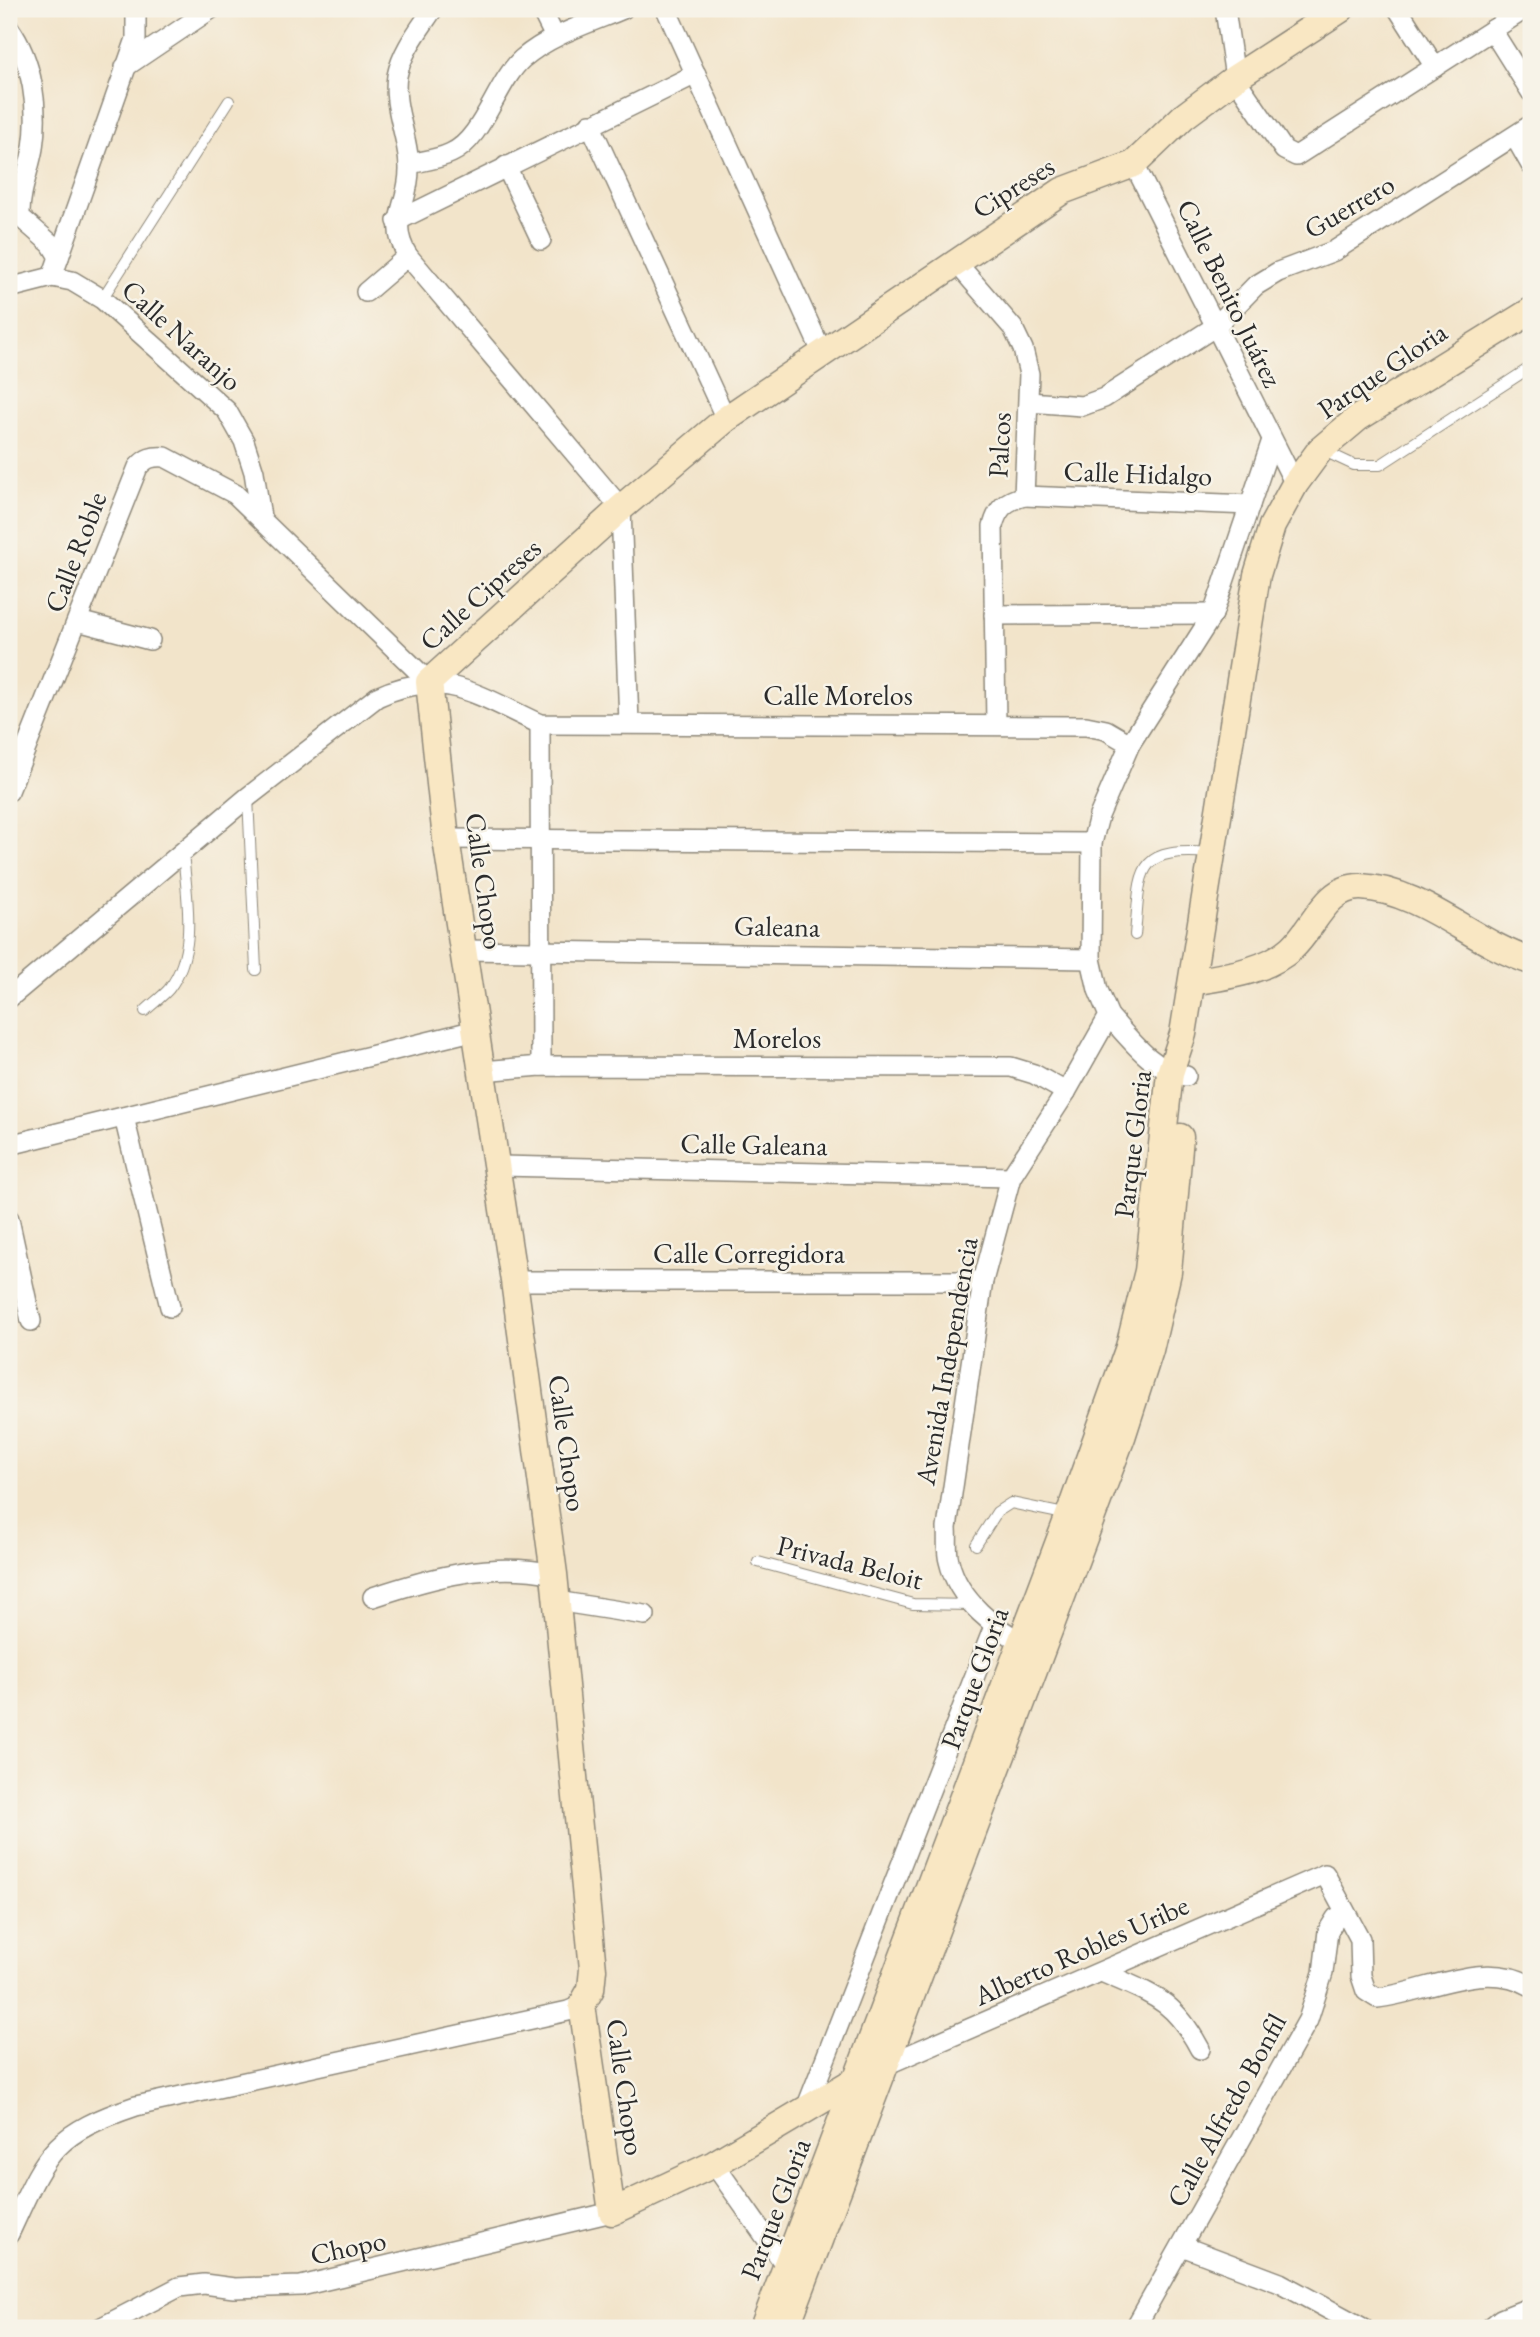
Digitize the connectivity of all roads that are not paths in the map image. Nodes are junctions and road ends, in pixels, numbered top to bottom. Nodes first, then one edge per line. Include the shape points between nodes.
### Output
1 (136, 9) edge
2 (212, 9) edge
3 (433, 9) edge
4 (541, 9) edge
5 (623, 9) edge
6 (666, 9) edge
7 (1225, 9) edge
8 (1341, 9) edge
9 (1398, 9) edge
10 (1525, 9) edge
11 (9, 28) edge
12 (1492, 30) junction
13 (555, 37) junction
14 (125, 67) junction
15 (1435, 67) junction
16 (695, 74) junction
17 (1236, 78) junction
18 (1531, 92) edge
19 (229, 101) dead end
20 (590, 124) junction
21 (1531, 125) edge
22 (1515, 137) junction
23 (409, 164) junction
24 (1134, 164) junction
25 (1531, 165) edge
26 (506, 166) junction
27 (397, 220) junction
28 (541, 240) dead end
29 (408, 256) junction
30 (59, 257) junction
31 (955, 261) junction
32 (52, 277) junction
33 (9, 288) edge
34 (366, 292) dead end
35 (103, 299) junction
36 (1531, 310) edge
37 (1216, 326) junction
38 (822, 352) junction
39 (1531, 367) edge
40 (1029, 402) junction
41 (726, 419) junction
42 (1272, 440) junction
43 (1320, 450) junction
44 (1295, 484) junction
45 (1024, 496) junction
46 (1251, 505) junction
47 (621, 508) junction
48 (261, 517) junction
49 (1213, 614) junction
50 (994, 615) junction
51 (78, 621) junction
52 (150, 640) dead end
53 (429, 682) junction
54 (540, 723) junction
55 (629, 723) junction
56 (996, 724) junction
57 (1130, 744) junction
58 (9, 791) edge
59 (248, 797) junction
60 (541, 837) junction
61 (446, 839) junction
62 (1093, 843) junction
63 (183, 850) junction
64 (1210, 853) junction
65 (1135, 935) dead end
66 (540, 949) junction
67 (463, 950) junction
68 (1091, 959) junction
69 (1531, 961) edge
70 (256, 970) dead end
71 (1192, 982) junction
72 (9, 998) edge
73 (145, 1011) dead end
74 (1109, 1016) junction
75 (476, 1030) junction
76 (541, 1066) junction
77 (482, 1071) junction
78 (1178, 1074) junction
79 (1066, 1092) junction
80 (124, 1117) junction
81 (9, 1145) edge
82 (497, 1167) junction
83 (1011, 1177) junction
84 (9, 1219) edge
85 (514, 1281) junction
86 (983, 1281) junction
87 (170, 1307) dead end
88 (31, 1321) dead end
89 (1069, 1515) junction
90 (976, 1545) dead end
91 (758, 1562) dead end
92 (554, 1574) junction
93 (373, 1597) dead end
94 (556, 1601) junction
95 (974, 1605) junction
96 (645, 1615) dead end
97 (995, 1624) junction
98 (1031, 1646) junction
99 (1345, 1915) junction
100 (1102, 1972) junction
101 (1529, 1980) edge
102 (582, 2005) junction
103 (1200, 2049) dead end
104 (884, 2065) junction
105 (859, 2078) junction
106 (805, 2111) junction
107 (714, 2164) junction
108 (612, 2212) junction
109 (9, 2234) edge
110 (1182, 2246) junction
111 (786, 2266) junction
112 (1531, 2307) edge
113 (100, 2328) edge
114 (763, 2328) edge
115 (786, 2328) edge
116 (1135, 2328) edge
117 (1363, 2328) edge
118 (1490, 2328) edge

1 - 14 street via 136,39
2 - 14 street
3 - 23 street via 404,54 397,77
4 - 13 street
5 - 13 street
6 - 16 street
7 - 17 street
8 - 17 main road, Cipreses
9 - 15 street
10 - 12 street
11 - 30 street via 26,60 32,85 33,146 20,217
12 - 15 street
12 - 18 street
13 - 23 street via 519,62 467,142 452,153
14 - 30 street
15 - 17 street via 1296,156 1284,150
16 - 20 street
16 - 38 street
17 - 24 main road, Cipreses via 1183,117
19 - 35 lane
20 - 26 street
20 - 41 street
21 - 22 street, Guerrero
22 - 25 street
22 - 37 street, Guerrero via 1334,251 1255,286
23 - 27 street via 409,187
24 - 31 main road, Cipreses via 1062,191
24 - 37 street, Calle Benito Juárez
26 - 27 street
26 - 28 street
27 - 29 street via 398,239
29 - 34 street
29 - 47 street
30 - 32 street
31 - 38 main road, Cipreses
31 - 40 street, Palcos via 1013,328 1029,374
32 - 33 street
32 - 35 street, Calle Naranjo via 72,281
35 - 48 street, Calle Naranjo via 227,411 254,472
36 - 43 main road, Parque Gloria via 1358,418
37 - 40 street, Guerrero via 1094,403 1070,407
37 - 42 street, Calle Benito Juárez
38 - 41 main road, Calle Cipreses
39 - 43 lane via 1380,465 1354,465
40 - 45 street, Palcos
41 - 47 main road, Calle Cipreses
42 - 44 street, Calle Benito Juárez
42 - 46 street
43 - 44 main road, Parque Gloria
44 - 64 main road, Parque Gloria via 1272,526 1257,575
45 - 46 street, Calle Hidalgo
45 - 50 street, Palcos via 1009,500 997,511 993,526
46 - 49 street
47 - 53 main road, Calle Cipreses
47 - 55 street
48 - 51 street, Calle Roble via 235,494 165,457 145,459
48 - 53 street
49 - 50 street
49 - 57 street
50 - 56 street, Palcos
51 - 52 street
51 - 58 street, Calle Roble
53 - 54 street, Calle Morelos via 467,692
53 - 59 street, Calle Cipreses via 400,686 377,697
53 - 61 main road, Calle Chopo
54 - 55 street, Calle Morelos
54 - 60 street
55 - 56 street, Calle Morelos
56 - 57 street, Calle Morelos via 1086,726
57 - 62 street via 1099,816
59 - 63 street, Calle Cipreses
59 - 70 lane
60 - 61 street
60 - 62 street
60 - 66 street
61 - 67 main road, Calle Chopo
62 - 68 street
63 - 72 street, Calle Cipreses
63 - 73 lane via 189,936 183,962 169,989
64 - 65 lane via 1175,850 1159,855 1147,867 1140,883
64 - 71 main road, Parque Gloria
66 - 67 street, Galeana
66 - 68 street, Galeana
66 - 76 street
67 - 75 main road, Calle Chopo
68 - 74 street
69 - 71 main road via 1419,904 1360,887 1339,892 1292,949 1236,975
71 - 78 main road, Parque Gloria
74 - 78 street via 1138,1047
74 - 79 street, Avenida Independencia
75 - 77 main road, Calle Chopo
75 - 80 street
76 - 77 street, Morelos
76 - 79 street, Morelos via 1011,1067
77 - 82 main road, Calle Chopo
78 - 89 main road, Parque Gloria via 1148,1271 1129,1347
78 - 98 main road, Parque Gloria via 1168,1272 1150,1350 1122,1437
79 - 83 street, Avenida Independencia
80 - 81 street
80 - 87 street
82 - 83 street, Calle Galeana
82 - 85 main road, Calle Chopo
83 - 86 street, Avenida Independencia
84 - 88 street
85 - 86 street, Calle Corregidora
85 - 92 main road, Calle Chopo
86 - 95 street, Avenida Independencia via 947,1528 948,1560 957,1584
89 - 90 lane via 1011,1503 997,1512
89 - 98 main road, Parque Gloria
91 - 95 lane, Privada Beloit via 913,1604
92 - 93 street via 522,1569 454,1572
92 - 94 main road, Calle Chopo
94 - 96 street
94 - 102 main road, Calle Chopo via 593,1969 591,1989
95 - 97 street, Avenida Independencia
97 - 98 street, Avenida Independencia
97 - 106 street
98 - 104 main road, Parque Gloria
98 - 105 main road, Parque Gloria
99 - 100 street, Alberto Robles Uribe via 1325,1874
99 - 101 street via 1360,1939 1366,1991 1377,1998 1474,1976
99 - 110 street, Calle Alfredo Bonfil via 1336,1918 1328,1931 1323,1973 1308,2020
100 - 103 street via 1161,1999 1175,2010
100 - 104 street, Alberto Robles Uribe
102 - 108 main road, Calle Chopo
102 - 109 street via 136,2106 93,2120 61,2140 40,2169
104 - 105 street, Alberto Robles Uribe
104 - 115 main road, Parque Gloria
105 - 106 main road
105 - 111 main road, Parque Gloria
106 - 107 main road
107 - 108 main road
107 - 111 street
108 - 113 street, Chopo via 301,2286 179,2287
110 - 116 street, Calle Alfredo Bonfil
110 - 117 street via 1280,2283
111 - 114 main road, Parque Gloria
112 - 118 street

